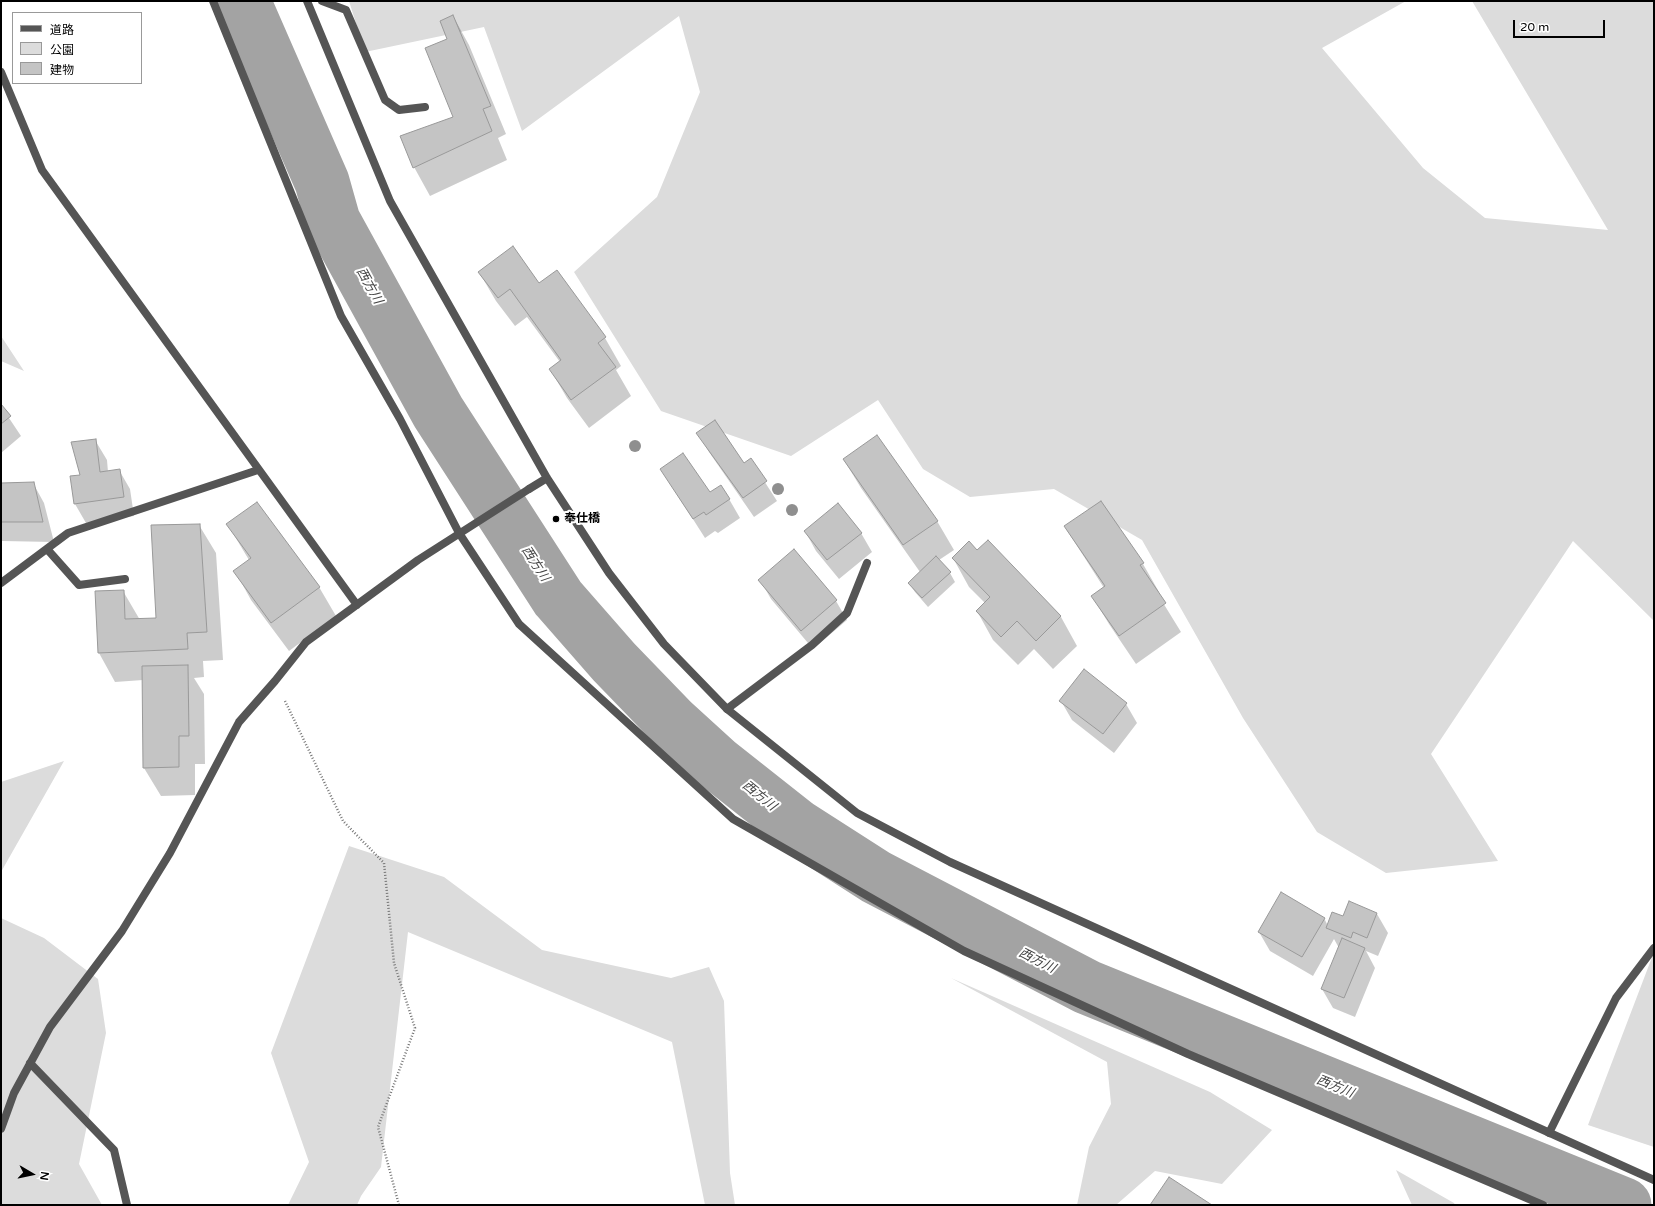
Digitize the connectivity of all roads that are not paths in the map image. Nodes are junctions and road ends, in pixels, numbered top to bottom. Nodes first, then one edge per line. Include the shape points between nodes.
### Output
1 (213, 1) edge
2 (307, 1) edge
3 (322, 1) edge
4 (1, 72) edge
5 (425, 107) dead end
6 (258, 470) junction
7 (547, 478) junction
8 (459, 533) junction
9 (47, 549) junction
10 (867, 563) dead end
11 (125, 580) dead end
12 (1, 583) edge
13 (357, 605) junction
14 (727, 709) junction
15 (1654, 948) edge
16 (30, 1063) junction
17 (1, 1129) edge
18 (1549, 1133) junction
19 (1654, 1180) edge
20 (127, 1205) edge
21 (1544, 1205) edge

1 - 8 street via 341,316 400,419
2 - 7 street via 390,201
3 - 5 street via 346,10 385,100 399,110
4 - 6 street via 42,170
6 - 9 street via 68,533
6 - 13 street
7 - 8 street
7 - 14 street via 609,573 664,644
8 - 13 street
8 - 21 street via 519,624 733,819 964,951 1188,1054
9 - 11 street via 79,585
9 - 12 street
10 - 14 street via 847,613 812,645
13 - 16 street via 306,642 239,722 170,853 122,931 50,1027
14 - 18 street via 857,813 950,862
15 - 18 street via 1616,998
16 - 17 street via 14,1093
16 - 20 street via 114,1150
18 - 19 street

